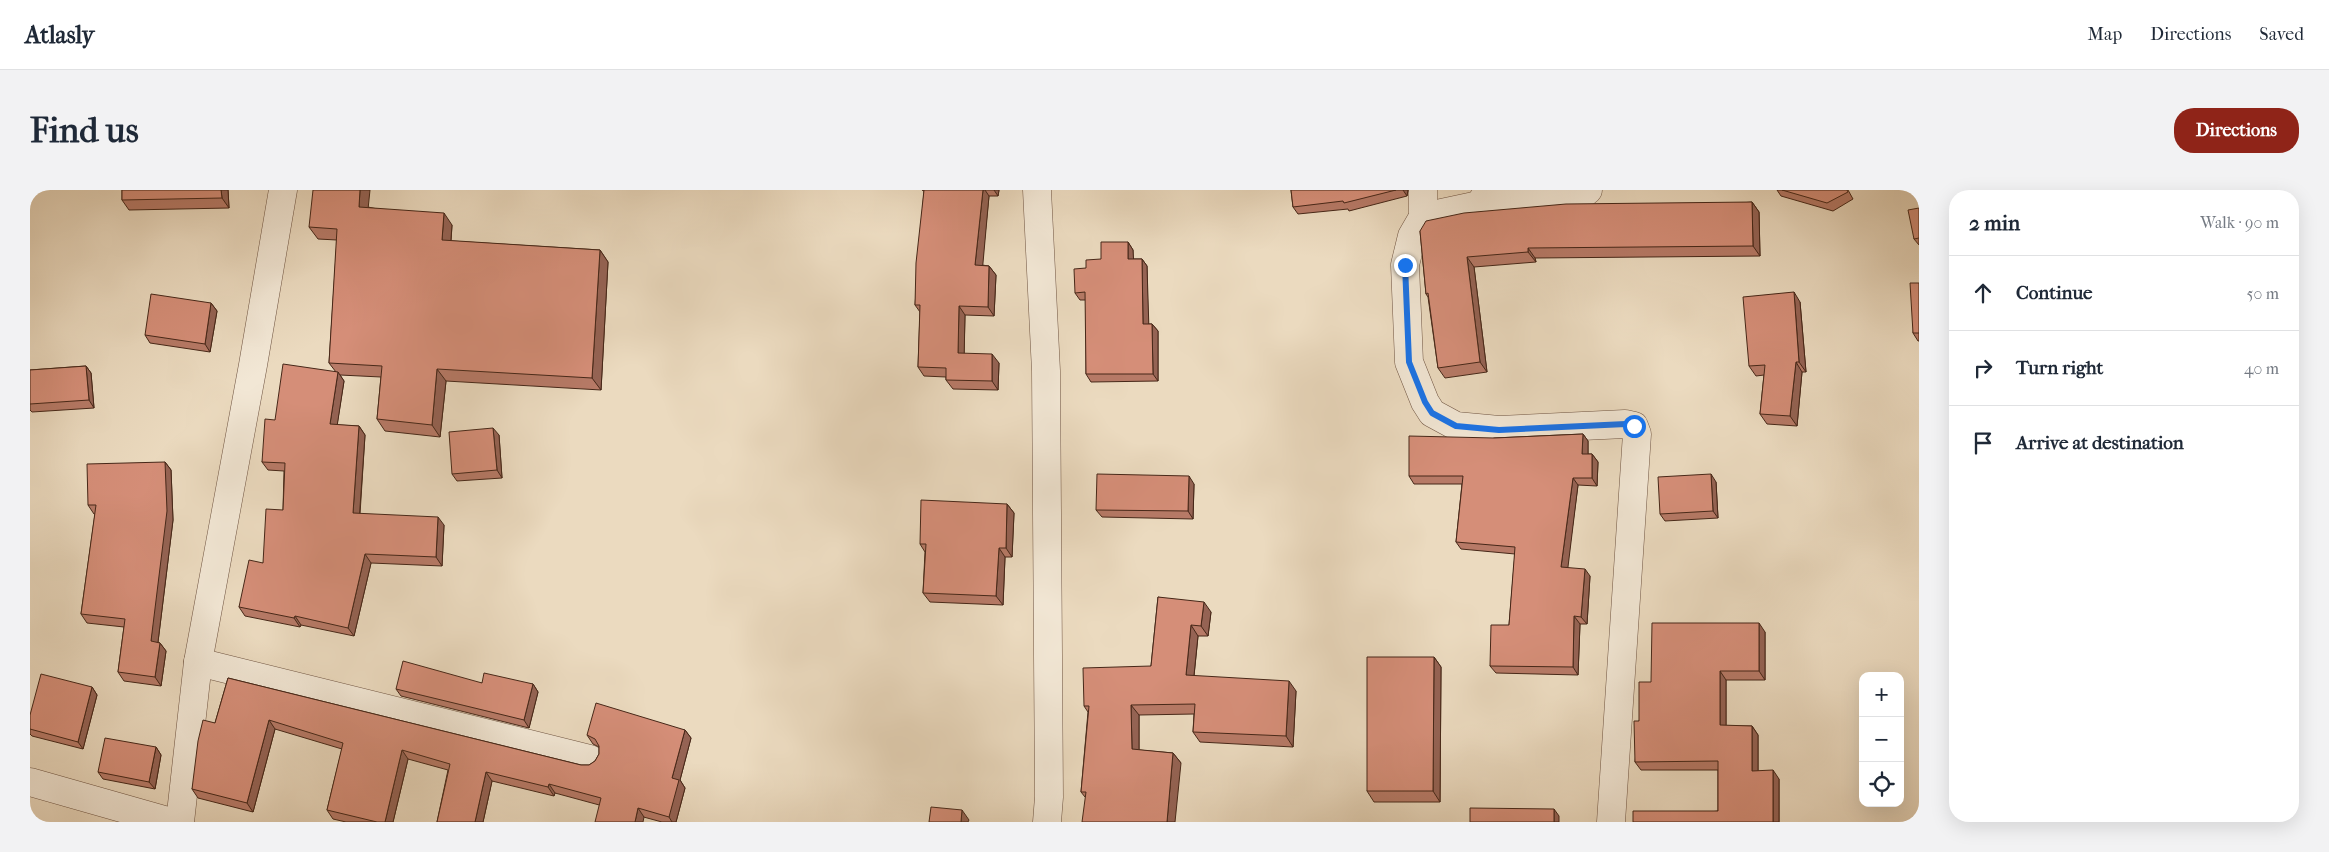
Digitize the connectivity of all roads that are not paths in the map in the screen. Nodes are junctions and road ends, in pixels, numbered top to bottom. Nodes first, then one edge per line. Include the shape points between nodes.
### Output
1 (282, 190) edge
2 (1037, 190) edge
3 (1423, 190) edge
4 (1588, 190) edge
5 (1487, 194) edge
6 (1423, 217) junction
7 (198, 662) junction
8 (590, 760) dead end
9 (30, 782) edge
10 (171, 822) edge
11 (180, 822) edge
12 (1047, 822) edge
13 (1611, 822) edge

1 - 7 street
2 - 12 street via 1046,371 1050,797
3 - 6 street
4 - 5 street via 1562,201
5 - 6 street via 1479,205 1471,208
6 - 13 street via 1412,236 1405,265 1409,362 1432,413 1456,426 1499,430 1626,424 1634,426 1637,434
7 - 8 street
7 - 11 street
9 - 10 street

